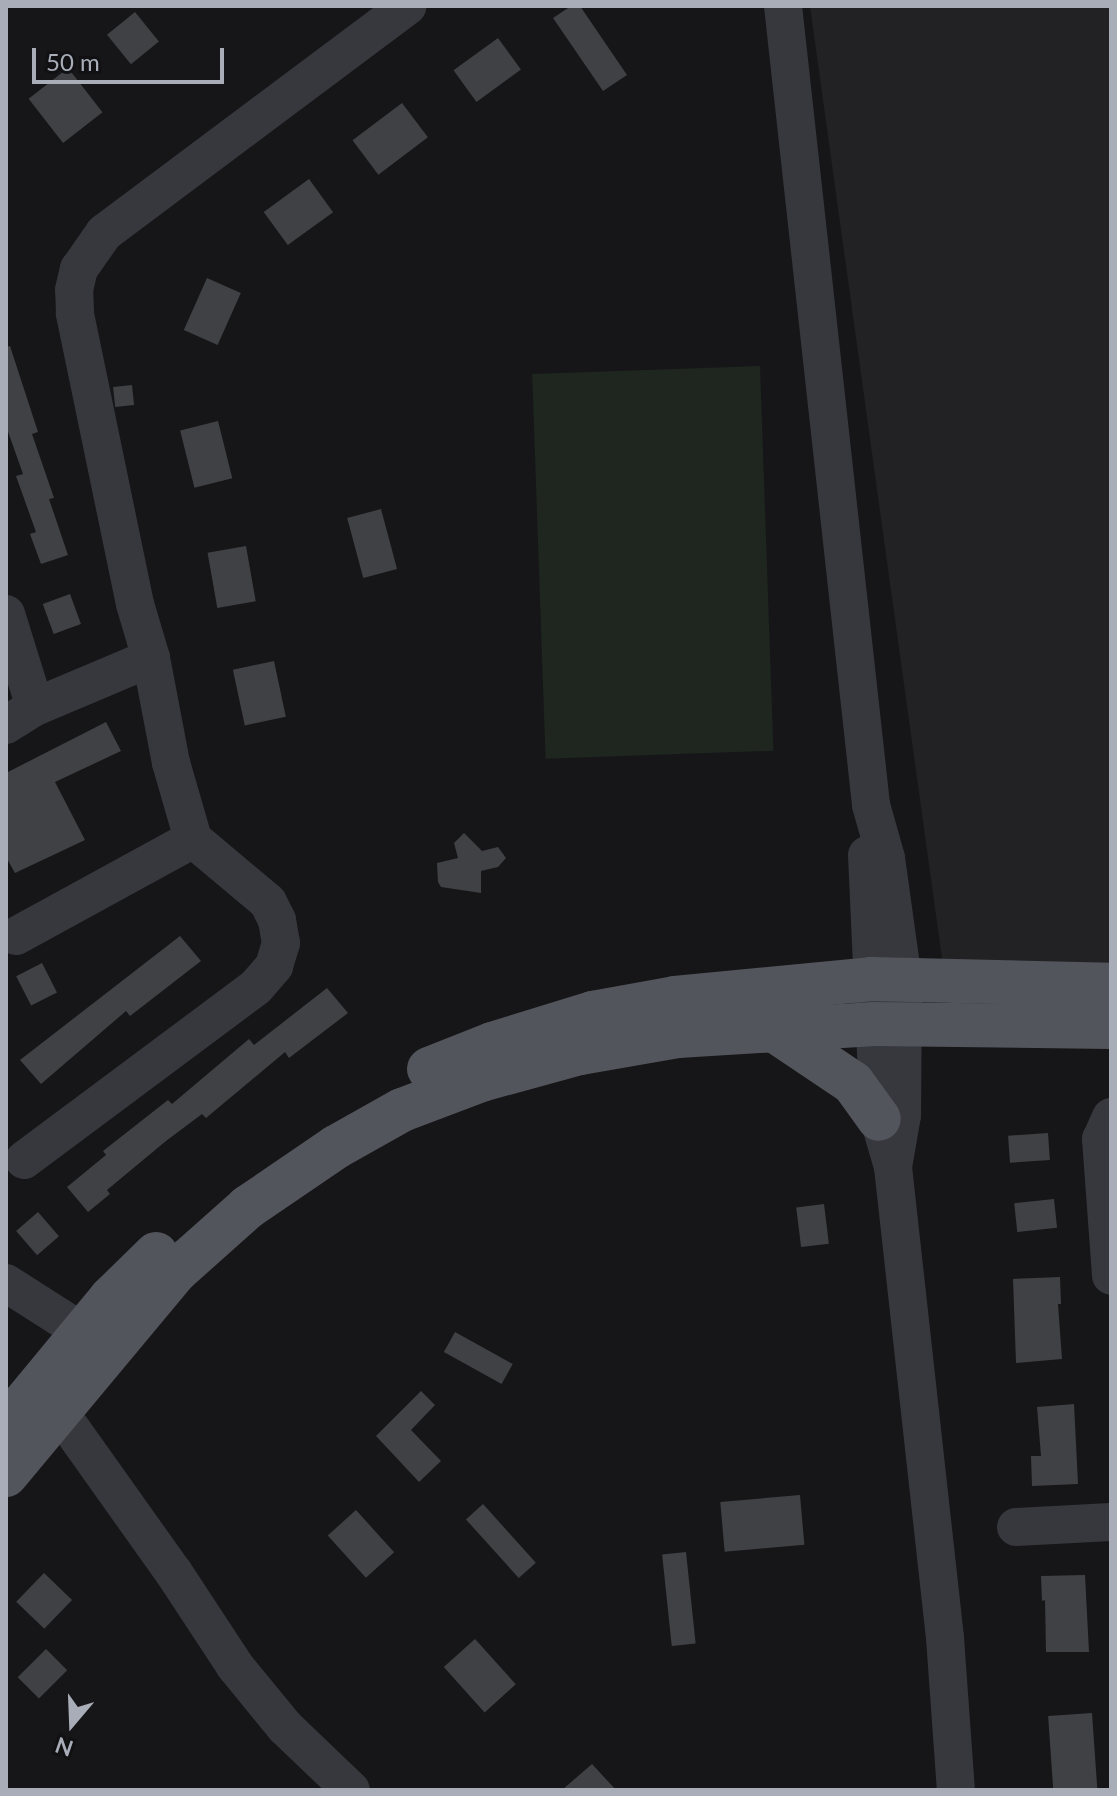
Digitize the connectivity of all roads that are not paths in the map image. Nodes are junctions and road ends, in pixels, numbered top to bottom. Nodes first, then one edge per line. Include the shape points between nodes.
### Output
1 (407, 6) edge
2 (783, 6) edge
3 (372, 17) edge
4 (6, 614) edge
5 (151, 658) junction
6 (21, 716) edge
7 (193, 839) junction
8 (16, 936) dead end
9 (887, 979) junction
10 (1111, 985) edge
11 (890, 1025) junction
12 (1111, 1027) edge
13 (774, 1030) junction
14 (1111, 1117) edge
15 (879, 1119) junction
16 (24, 1160) dead end
17 (893, 1167) junction
18 (1111, 1276) edge
19 (6, 1283) edge
20 (96, 1340) junction
21 (58, 1410) junction
22 (6, 1425) edge
23 (6, 1475) edge
24 (1111, 1522) edge
25 (1016, 1527) dead end
26 (351, 1790) edge
27 (956, 1790) edge

1 - 3 street
2 - 9 street via 871,805 867,858
3 - 5 street via 104,233 79,269 75,313 135,604
4 - 6 street
5 - 6 street
5 - 7 street via 171,763
7 - 8 street
7 - 16 street via 268,902 281,943 274,966 256,987
9 - 10 main road
9 - 11 street
9 - 20 main road via 675,998 593,1013 492,1044 400,1081 312,1129 242,1178 163,1247
11 - 12 main road
11 - 13 main road
11 - 15 street
11 - 17 street via 901,1136
13 - 15 main road via 853,1083
13 - 20 main road via 678,1036 580,1053 481,1080 402,1110 248,1207
14 - 18 street via 1101,1139
15 - 17 street
17 - 27 street via 945,1638
19 - 20 street
20 - 21 main road
20 - 22 main road
21 - 23 main road
21 - 26 street via 235,1666 285,1727
24 - 25 street

